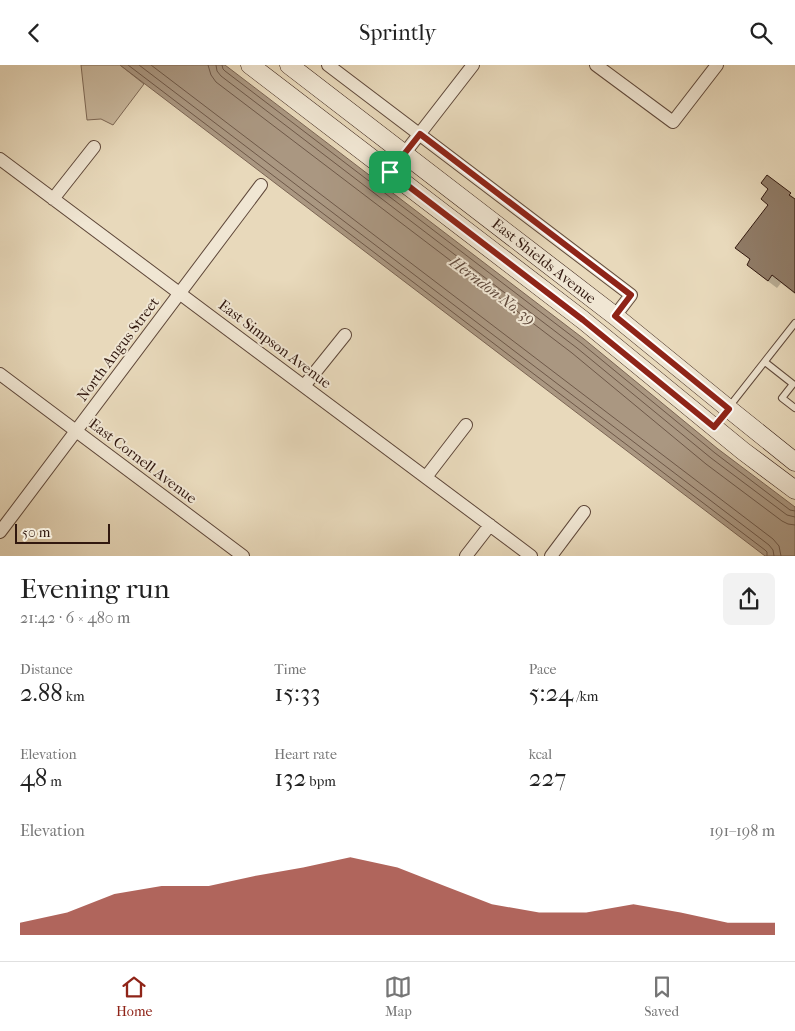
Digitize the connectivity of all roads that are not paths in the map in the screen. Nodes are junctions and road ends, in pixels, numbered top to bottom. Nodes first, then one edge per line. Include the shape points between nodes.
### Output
1 (250, 65) edge
2 (289, 65) edge
3 (328, 65) edge
4 (473, 65) edge
5 (596, 65) edge
6 (717, 65) edge
7 (420, 134) junction
8 (94, 147) dead end
9 (404, 153) junction
10 (0, 159) edge
11 (390, 172) junction
12 (261, 185) dead end
13 (53, 199) junction
14 (180, 293) junction
15 (615, 316) junction
16 (795, 323) edge
17 (345, 335) dead end
18 (765, 362) junction
19 (0, 374) edge
20 (304, 387) junction
21 (795, 408) edge
22 (729, 409) junction
23 (466, 425) dead end
24 (714, 427) junction
25 (76, 431) junction
26 (793, 457) edge
27 (426, 477) junction
28 (795, 490) edge
29 (584, 513) dead end
30 (490, 525) junction
31 (0, 532) edge
32 (243, 556) edge
33 (466, 556) edge
34 (531, 556) edge
35 (551, 556) edge

1 - 11 main road, East Shields Avenue
2 - 9 main road, East Shields Avenue
3 - 7 street
4 - 7 street
5 - 6 street via 673,123
7 - 9 street
7 - 15 street via 631,295
8 - 13 street
9 - 11 street
9 - 15 main road, East Shields Avenue
10 - 13 street, East Simpson Avenue
11 - 24 main road, East Shields Avenue via 583,320
12 - 14 street, North Angus Street
13 - 14 street, East Simpson Avenue
14 - 20 street, East Simpson Avenue
14 - 25 street, North Angus Street
15 - 22 main road, East Shields Avenue
16 - 18 lane
17 - 20 street
18 - 21 lane via 793,384 782,398
18 - 22 lane
19 - 25 street, East Cornell Avenue
20 - 27 street, East Simpson Avenue
22 - 24 lane
22 - 26 main road, East Shields Avenue
23 - 27 street
24 - 28 main road, East Shields Avenue
25 - 31 street, North Angus Street
25 - 32 street, East Cornell Avenue
27 - 30 street, East Simpson Avenue
29 - 35 street
30 - 33 street
30 - 34 street, East Simpson Avenue

